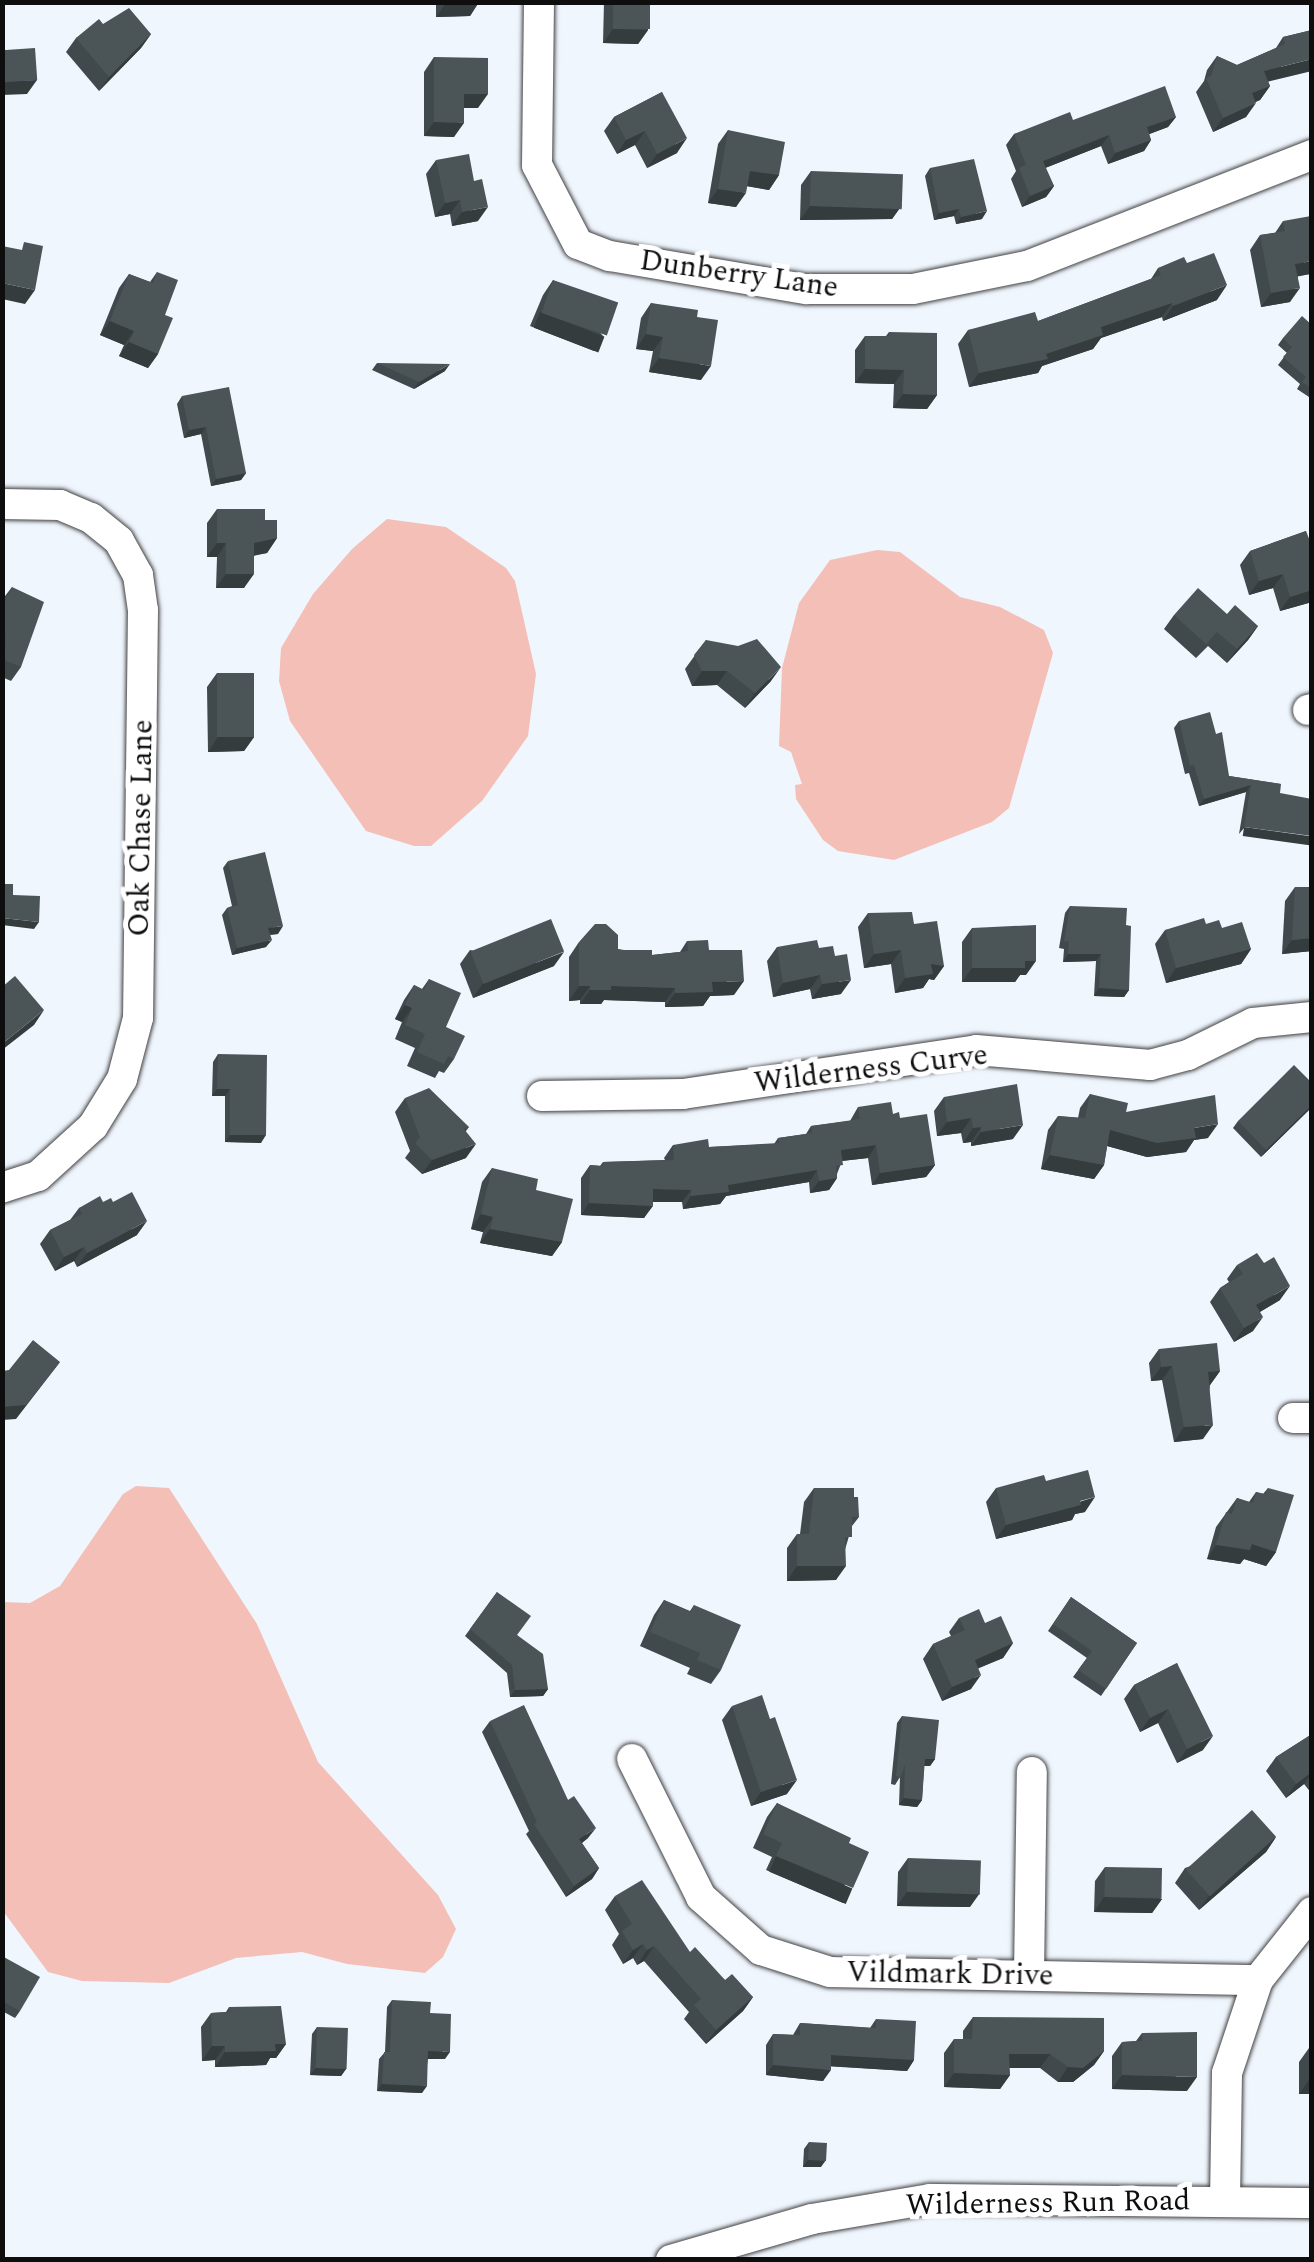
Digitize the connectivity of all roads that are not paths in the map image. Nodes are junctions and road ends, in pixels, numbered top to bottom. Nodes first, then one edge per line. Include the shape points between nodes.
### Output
1 (538, 2) edge
2 (1312, 155) edge
3 (2, 504) edge
4 (1312, 1017) edge
5 (542, 1096) dead end
6 (2, 1188) edge
7 (632, 1759) dead end
8 (1032, 1772) dead end
9 (1312, 1912) edge
10 (1029, 1975) junction
11 (1258, 1980) junction
12 (1225, 2201) junction
13 (1312, 2203) edge
14 (671, 2260) edge

1 - 2 street, Dunberry Lane via 537,164 578,244 610,256 806,290 913,289 1028,266
3 - 6 street, Oak Chase Lane via 60,506 91,518 119,541 138,575 143,610 138,1018 122,1079 93,1126 38,1176
4 - 5 street, Wilderness Curve via 1253,1022 1188,1055 1150,1065 976,1050 684,1094
7 - 10 street, Vildmark Drive via 701,1896 761,1950 830,1972
8 - 10 street
9 - 11 street
10 - 11 street, Vildmark Drive
11 - 12 street via 1227,2072
12 - 13 street, Wilderness Run Road
12 - 14 street, Wilderness Run Road via 930,2199 812,2219

